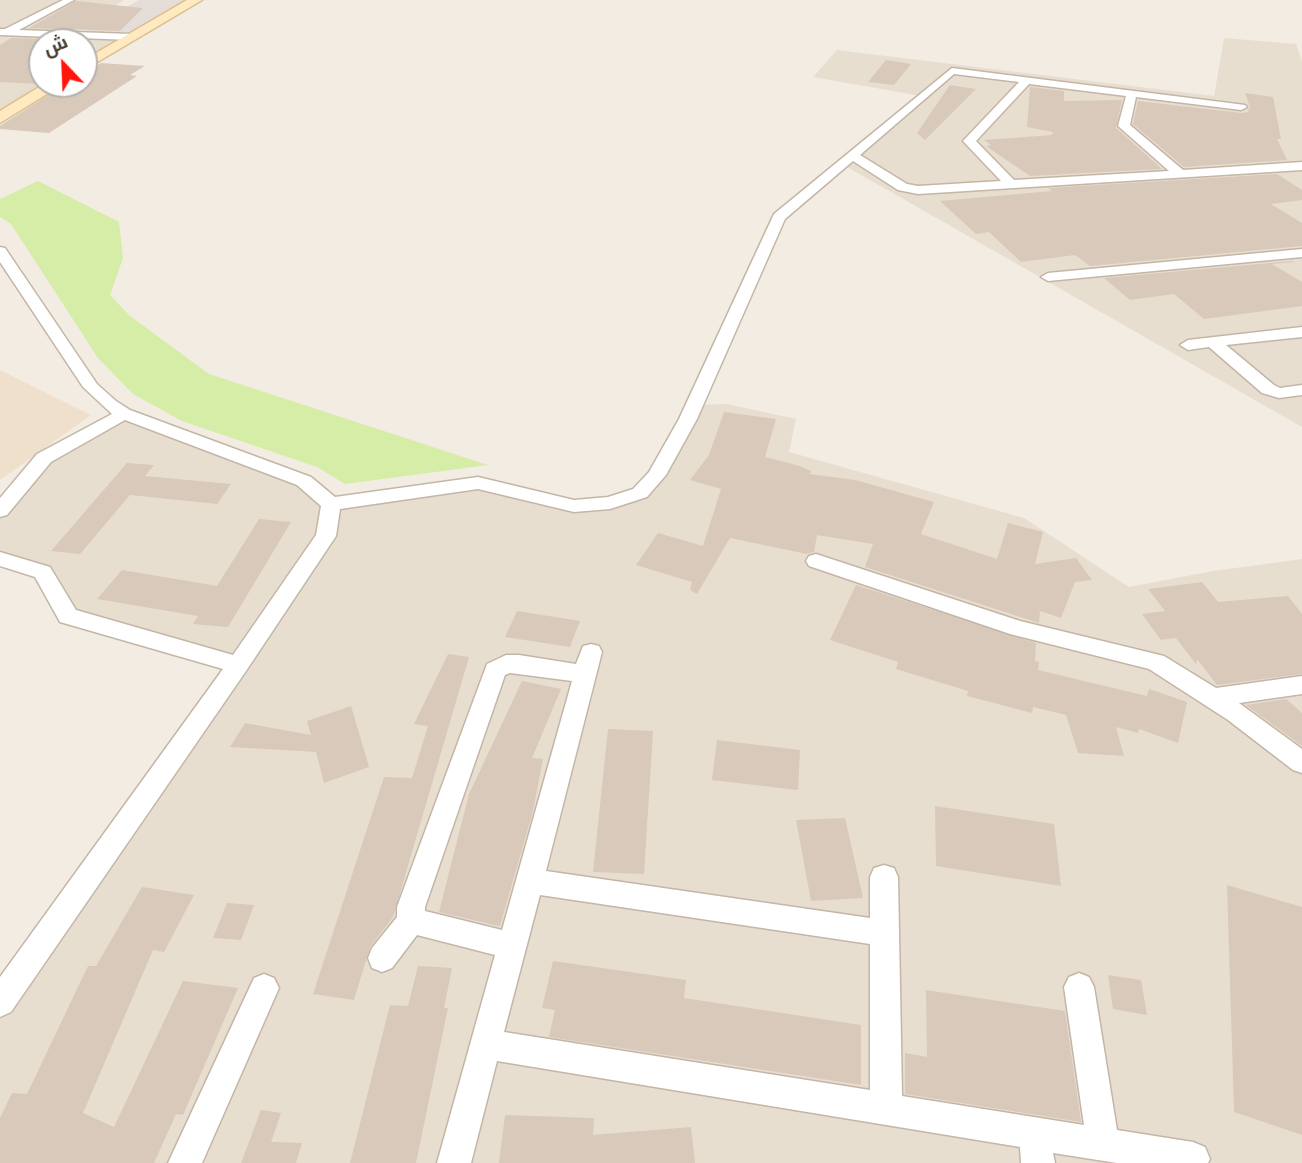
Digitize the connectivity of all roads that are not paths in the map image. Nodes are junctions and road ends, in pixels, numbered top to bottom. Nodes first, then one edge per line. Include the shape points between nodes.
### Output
1 (70, 0) edge
2 (196, 0) edge
3 (2, 33) edge
4 (131, 37) junction
5 (98, 57) edge
6 (1027, 80) junction
7 (1132, 93) junction
8 (32, 98) edge
9 (1241, 107) dead end
10 (0, 118) edge
11 (852, 155) junction
12 (1302, 166) edge
13 (1181, 174) junction
14 (1013, 186) junction
15 (0, 251) edge
16 (1302, 253) edge
17 (1048, 277) dead end
18 (1302, 332) edge
19 (1212, 342) junction
20 (1188, 345) dead end
21 (1302, 390) edge
22 (124, 414) junction
23 (331, 505) junction
24 (0, 511) edge
25 (0, 558) edge
26 (816, 561) dead end
27 (239, 665) junction
28 (1302, 685) edge
29 (1212, 698) junction
30 (1302, 763) edge
31 (884, 877) dead end
32 (529, 881) junction
33 (413, 919) junction
34 (885, 933) junction
35 (512, 946) junction
36 (382, 958) dead end
37 (1079, 987) dead end
38 (264, 988) dead end
39 (0, 1002) edge
40 (486, 1044) junction
41 (886, 1109) junction
42 (1103, 1144) junction
43 (1036, 1148) edge
44 (1193, 1159) dead end
45 (185, 1163) edge
46 (454, 1163) edge

1 - 3 street
2 - 4 street
3 - 4 street
4 - 5 street
6 - 7 street
6 - 11 street via 950,71
6 - 14 street via 969,141
7 - 9 street
7 - 13 street via 1124,126
8 - 10 street
11 - 14 street via 910,190
11 - 23 street via 779,217 688,419 657,475 640,493 610,503 574,506 478,483
12 - 13 street
13 - 14 street
15 - 22 street via 91,387
16 - 17 street
18 - 19 street
19 - 20 street
19 - 21 street via 1268,390
22 - 23 street via 304,481
22 - 24 street via 44,458
23 - 27 street via 326,536
25 - 27 street via 43,572 68,616
26 - 29 street via 1018,628 1156,662
27 - 39 street
28 - 29 street
29 - 30 street
31 - 34 street
32 - 33 street via 588,663 513,663 491,675 411,907
32 - 34 street
32 - 35 street
33 - 35 street
33 - 36 street
34 - 41 street
35 - 40 street
37 - 42 street
38 - 45 street
40 - 41 street
40 - 46 street
41 - 43 street
42 - 43 street
42 - 44 street

